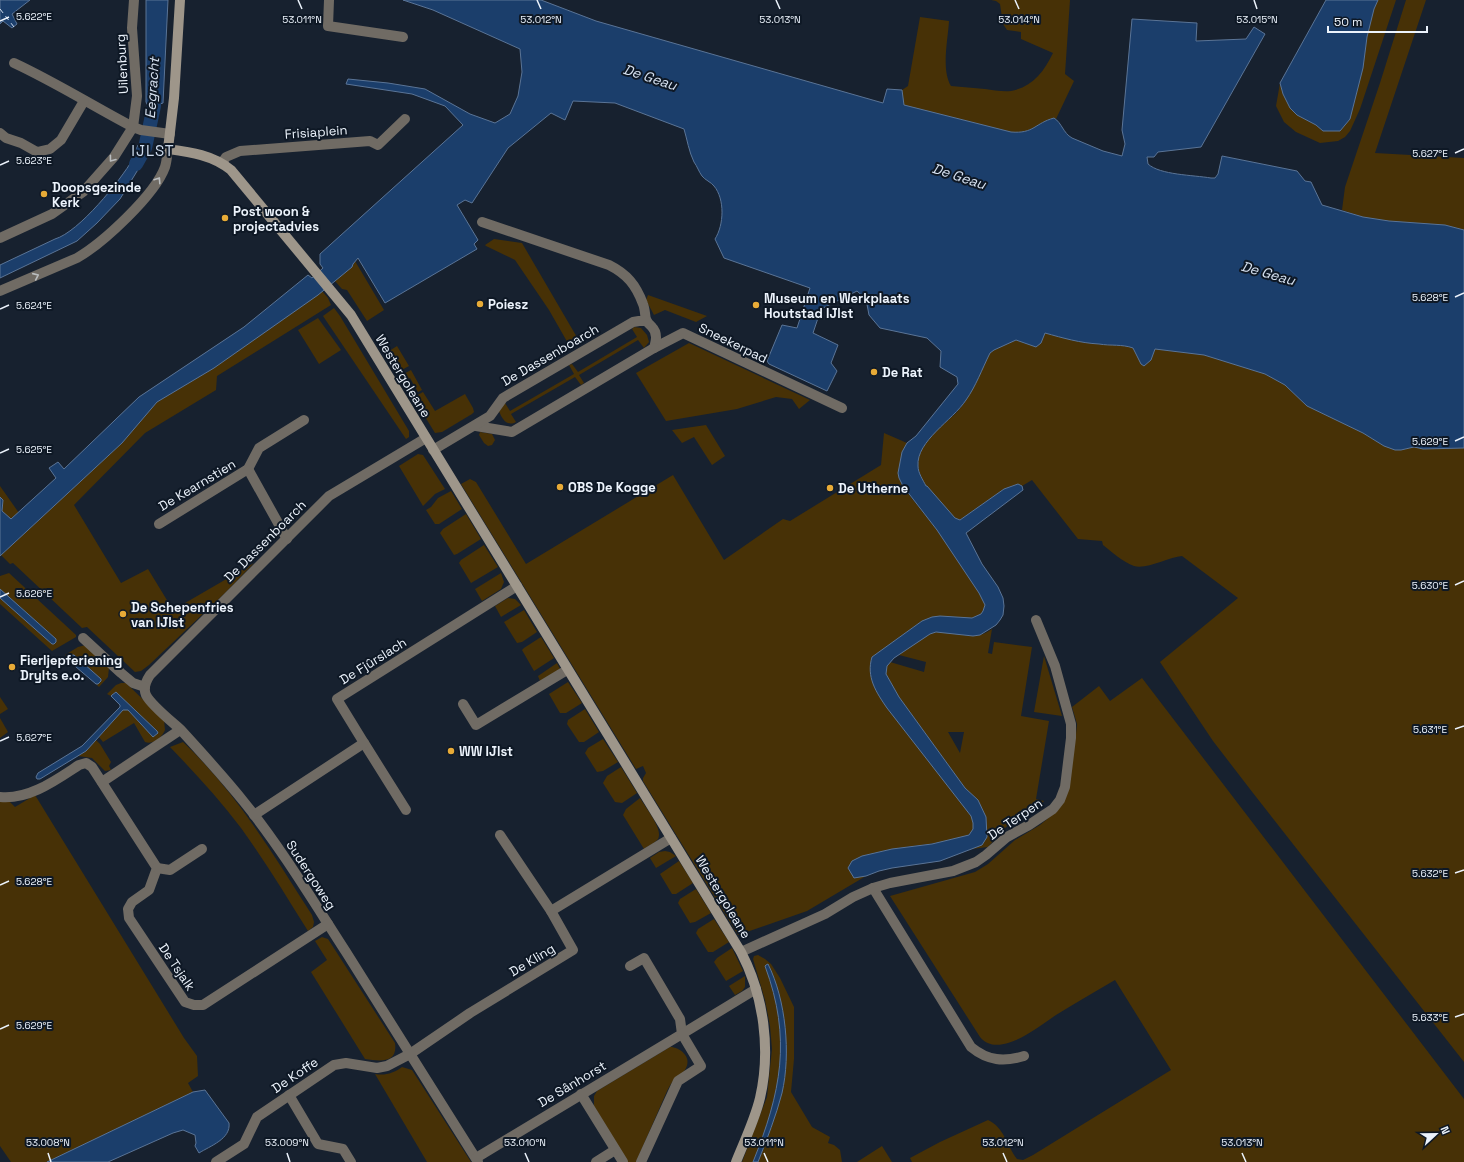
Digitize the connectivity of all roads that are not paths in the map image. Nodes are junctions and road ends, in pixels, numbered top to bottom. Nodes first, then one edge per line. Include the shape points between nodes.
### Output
1 (134, 0) edge
2 (180, 0) edge
3 (329, 0) edge
4 (403, 37) dead end
5 (14, 63) dead end
6 (84, 101) junction
7 (405, 119) dead end
8 (137, 128) junction
9 (0, 133) edge
10 (166, 133) junction
11 (168, 149) junction
12 (222, 163) junction
13 (482, 222) dead end
14 (0, 238) edge
15 (0, 291) edge
16 (647, 321) junction
17 (654, 348) junction
18 (842, 408) dead end
19 (304, 420) dead end
20 (476, 426) junction
21 (426, 438) junction
22 (433, 450) junction
23 (248, 469) junction
24 (158, 524) dead end
25 (287, 539) junction
26 (517, 586) junction
27 (1036, 620) dead end
28 (83, 638) dead end
29 (567, 670) junction
30 (145, 687) junction
31 (463, 704) dead end
32 (180, 730) junction
33 (364, 743) junction
34 (102, 782) junction
35 (0, 797) edge
36 (406, 810) dead end
37 (254, 815) junction
38 (500, 835) dead end
39 (672, 838) junction
40 (202, 849) dead end
41 (157, 868) junction
42 (873, 888) junction
43 (551, 911) junction
44 (328, 924) junction
45 (741, 952) junction
46 (630, 966) dead end
47 (756, 989) junction
48 (682, 1034) junction
49 (410, 1054) junction
50 (1024, 1056) dead end
51 (581, 1094) junction
52 (289, 1095) junction
53 (615, 1150) junction
54 (477, 1160) edge
55 (216, 1162) edge
56 (351, 1162) edge
57 (596, 1162) edge
58 (623, 1162) edge
59 (641, 1162) edge
60 (736, 1162) edge

1 - 8 street, Uilenburg via 132,28
2 - 10 street via 174,98
3 - 4 street via 328,26
5 - 6 street via 55,82
6 - 8 street
6 - 9 street via 61,140 50,149 37,152
7 - 12 street, Frisiaplein via 378,145 370,141 240,150 226,157
8 - 10 street
8 -> 14 street via 83,192 52,214
10 - 11 street
11 - 12 street, Westergoleane via 212,158
15 -> 11 street via 88,252 138,206 159,179 165,166
12 - 21 street, Westergoleane via 231,170 351,315
13 - 16 street via 620,271 630,280 644,305
16 - 17 street via 656,334
16 - 20 street, De Dassenboarch via 633,322 503,398 490,416
17 - 18 street, Sneekerpad via 683,332
17 - 20 street via 512,432
19 - 23 street, De Kearnstien via 259,448
20 - 22 street, De Dassenboarch
21 - 22 street, Westergoleane
21 - 25 street, De Dassenboarch via 329,496
22 - 26 street, Westergoleane
23 - 24 street, De Kearnstien
23 - 25 street, De Kearnstien
25 - 30 street, De Dassenboarch via 150,675
26 - 29 street, Westergoleane
26 - 33 street, De Fjûrslach via 337,699
27 - 42 street, De Terpen via 1055,666 1071,724 1068,763 1060,800 1053,809 1007,837 976,862
28 - 30 street via 125,677 134,684
29 - 31 street via 476,725
29 - 39 street, Westergoleane
30 - 32 street, Sudergoweg via 151,701
32 - 34 street
32 - 37 street, Sudergoweg via 215,767
33 - 36 street
33 - 37 street
34 - 35 street via 92,767 86,763 38,790 9,798
34 - 41 street
37 - 44 street, Sudergoweg
38 - 43 street
39 - 43 street
39 - 45 street, Westergoleane
40 - 41 street via 170,870
41 - 44 street, De Tsjalk via 149,890 132,902 128,909 129,918 185,1002 194,1005 203,1005
42 - 45 street, De Terpen via 824,914
42 - 50 street via 971,1047 979,1053 1000,1060
43 - 49 street, De Kling via 573,950 470,1013
44 - 49 street, Sudergoweg
45 - 47 street, Westergoleane
46 - 48 street via 644,958 680,1019
47 - 48 street, De Sânhorst
47 - 60 street, Westergoleane via 763,1019 764,1078 760,1100
48 - 51 street, De Sânhorst
48 - 59 street via 701,1066 678,1081
49 - 52 street, De Koffe via 387,1066 377,1068 346,1063 334,1065
49 - 54 street, Sudergoweg
51 - 53 street
51 - 54 street, De Sânhorst
52 - 55 street, De Koffe via 256,1118 244,1144
52 - 56 street via 318,1144 343,1149
53 - 57 street
53 - 58 street

